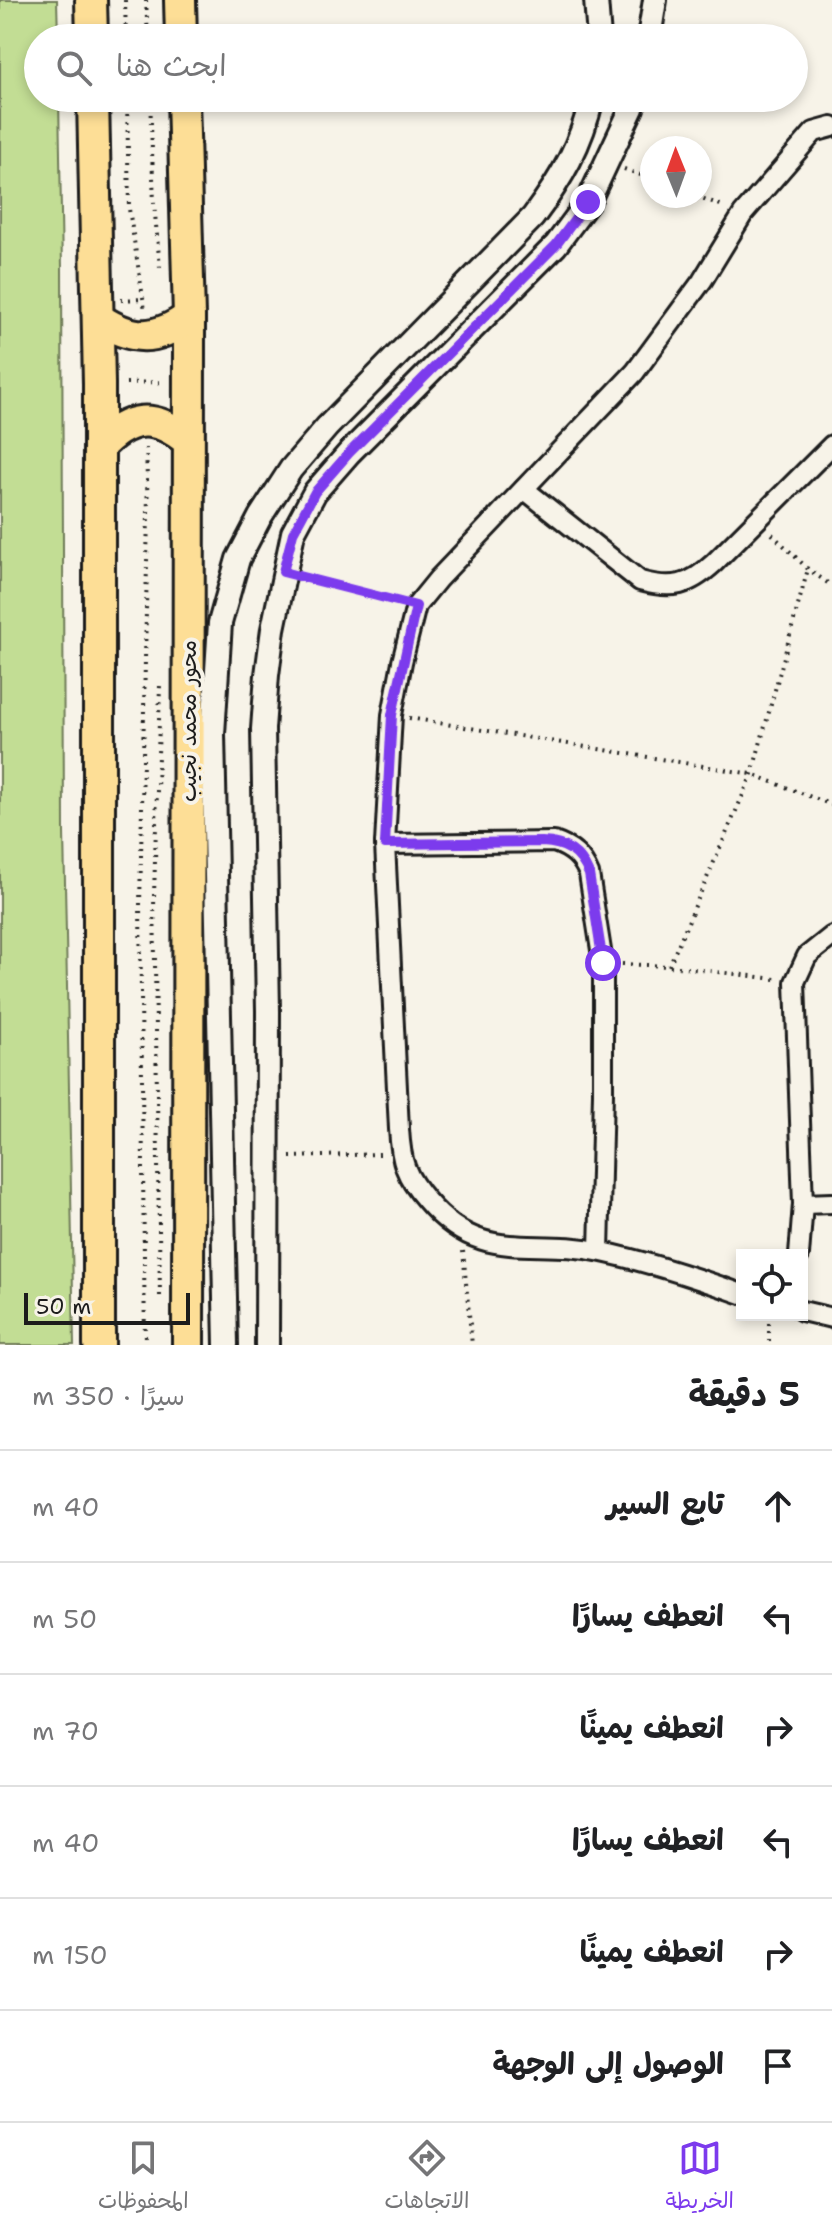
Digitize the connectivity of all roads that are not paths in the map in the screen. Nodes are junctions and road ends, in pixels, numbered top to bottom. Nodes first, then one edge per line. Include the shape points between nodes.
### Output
1 (91, 0) edge
2 (180, 0) edge
3 (596, 0) edge
4 (655, 0) edge
5 (92, 24) edge
6 (181, 24) edge
7 (598, 24) edge
8 (651, 24) edge
9 (93, 112) edge
10 (183, 112) edge
11 (587, 112) edge
12 (629, 112) edge
13 (832, 127) edge
14 (189, 317) junction
15 (99, 319) junction
16 (187, 440) junction
17 (832, 445) edge
18 (99, 447) junction
19 (524, 489) junction
20 (385, 844) junction
21 (832, 936) edge
22 (832, 1203) edge
23 (803, 1204) junction
24 (799, 1249) edge
25 (599, 1251) junction
26 (736, 1292) edge
27 (808, 1312) edge
28 (832, 1318) edge
29 (99, 1345) edge
30 (188, 1345) edge
31 (226, 1345) edge
32 (267, 1345) edge

1 - 5 main road
2 - 6 main road
3 - 7 street
4 - 8 street
9 - 15 main road
10 - 14 main road, محور محمد نجيب
11 - 31 street via 561,178 533,217 327,427 291,469 238,559 220,623 213,734
12 - 32 street via 588,202 556,245 349,453 315,492 293,533 267,675 263,729
13 - 19 street via 814,132 743,214 635,372
14 - 15 main road via 164,332 135,335
14 - 16 main road, محور محمد نجيب
15 - 18 main road
16 - 18 main road via 152,421 113,432
16 - 30 main road, محور محمد نجيب
17 - 19 street via 699,577 681,585 640,581
18 - 29 main road
19 - 20 street via 416,606 392,715
20 - 25 street via 405,1173 441,1218 461,1233 487,1242
20 - 25 street via 542,842 566,846 584,863 603,963
21 - 23 street via 807,956 795,982
22 - 23 street
23 - 24 street
25 - 26 street
27 - 28 street

